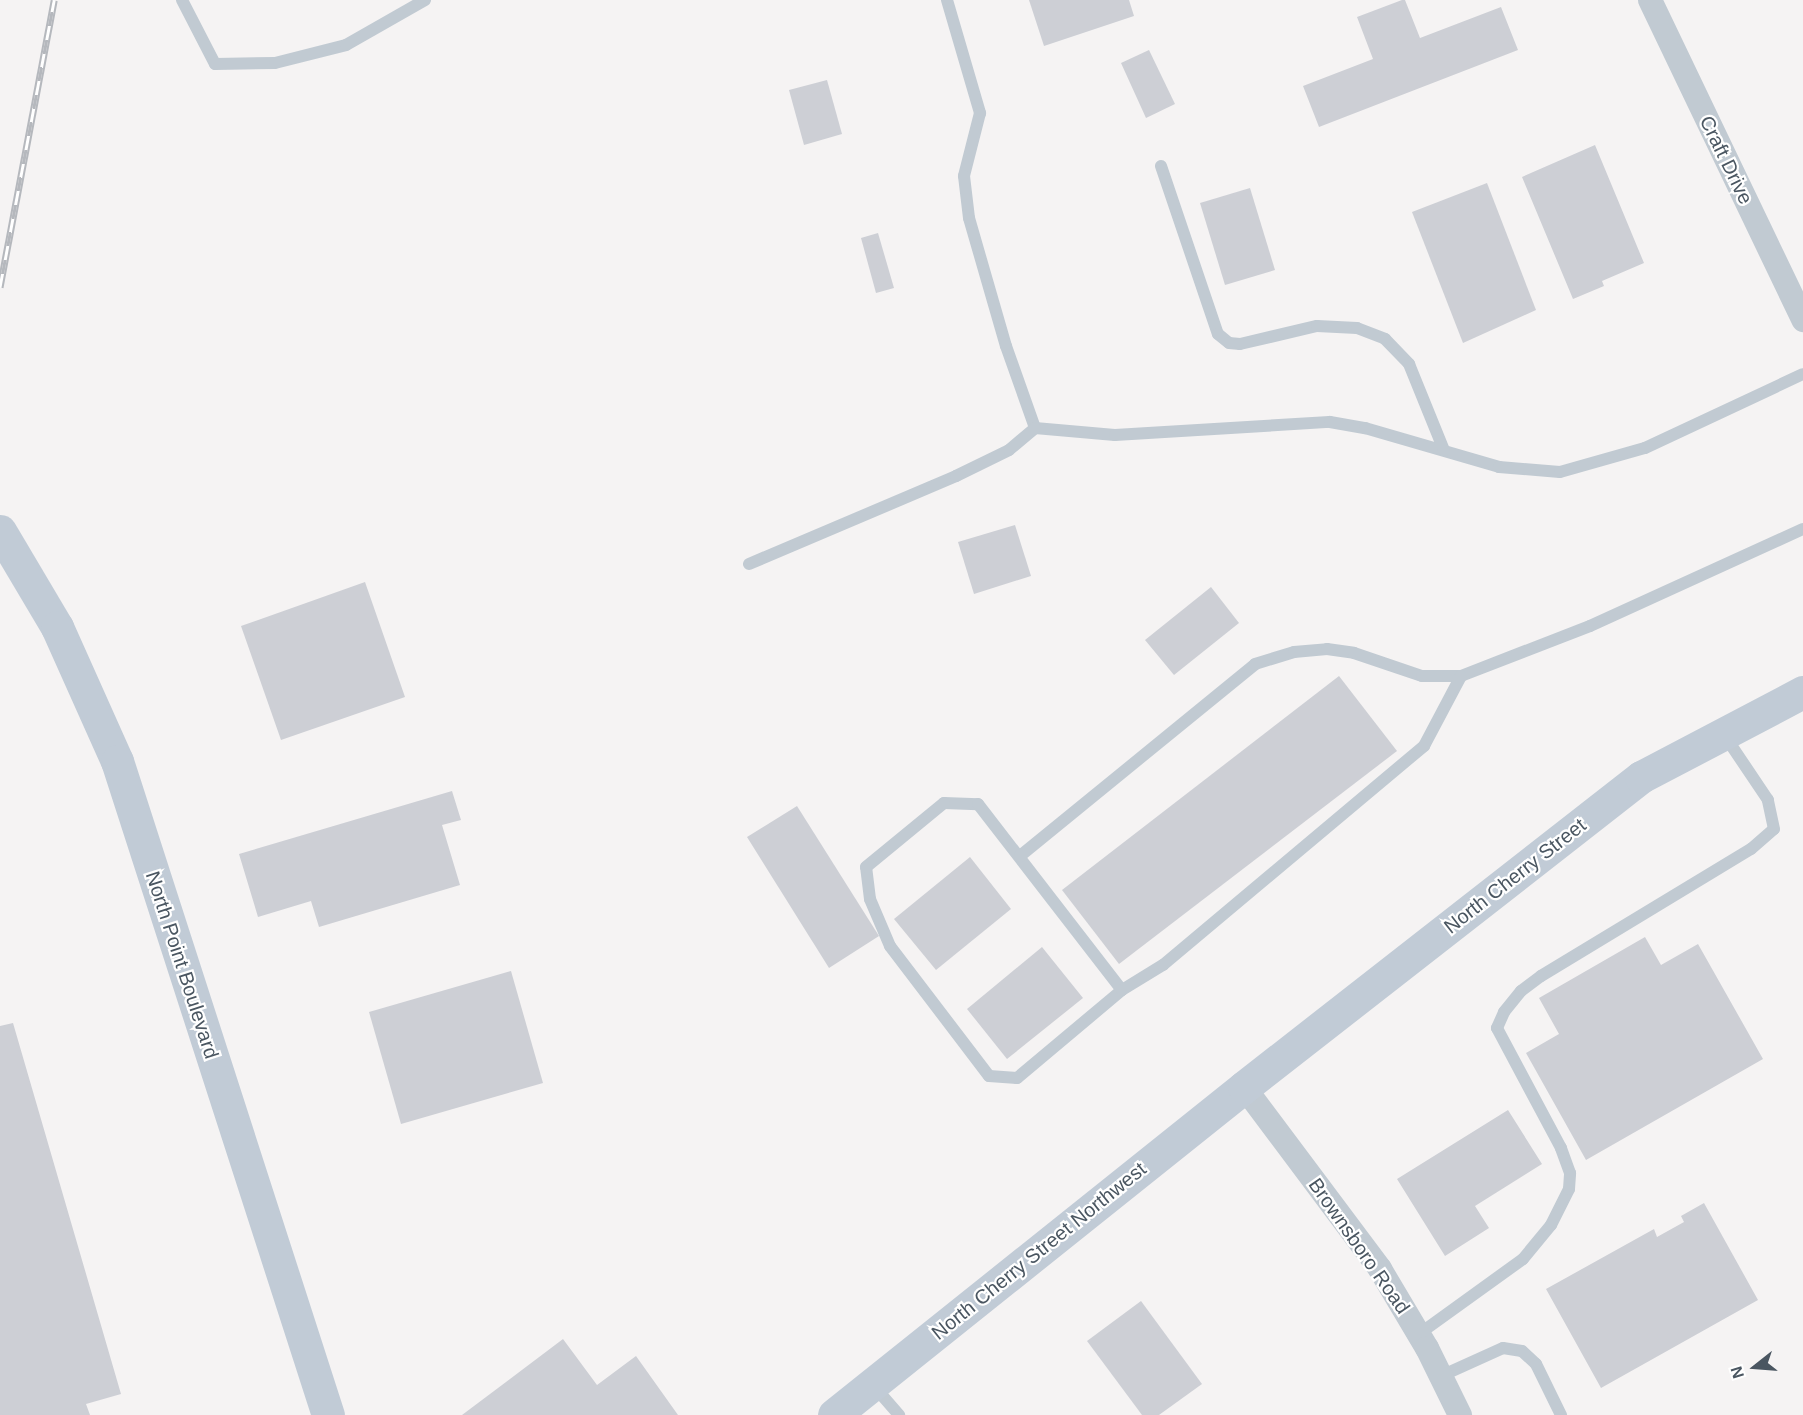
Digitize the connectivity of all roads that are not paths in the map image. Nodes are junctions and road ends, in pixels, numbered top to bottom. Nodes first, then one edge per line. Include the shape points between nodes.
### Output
1 (182, 0) edge
2 (426, 0) edge
3 (947, 0) edge
4 (1650, 0) edge
5 (1161, 166) dead end
6 (1803, 320) edge
7 (1803, 374) edge
8 (1035, 428) junction
9 (1443, 450) junction
10 (1803, 530) edge
11 (0, 531) edge
12 (749, 564) dead end
13 (1461, 676) junction
14 (1803, 692) edge
15 (1724, 735) junction
16 (1020, 856) junction
17 (1122, 990) junction
18 (1244, 1087) junction
19 (1419, 1334) junction
20 (1441, 1376) junction
21 (872, 1384) junction
22 (328, 1415) edge
23 (834, 1415) edge
24 (899, 1415) edge
25 (1460, 1415) edge
26 (1561, 1415) edge

1 - 2 lane via 215,64 275,63 346,45
3 - 8 lane via 980,113 964,176 969,218
4 - 6 street, Craft Drive
5 - 9 lane via 1218,334 1228,343 1240,344 1317,326 1357,328 1385,339 1408,364
7 - 9 lane via 1645,448 1579,468 1531,472
8 - 9 lane via 1115,435 1330,422
8 - 12 lane via 1009,450 956,476
10 - 13 lane via 1580,630
11 - 22 main road, North Point Boulevard via 57,627 117,761
13 - 16 lane via 1422,676 1354,653 1326,649 1294,652 1255,664
13 - 17 lane via 1425,746 1163,965
14 - 15 main road, North Cherry Street
15 - 18 main road, North Cherry Street via 1641,777
15 - 19 lane via 1768,800 1774,829 1751,849 1541,976 1521,991 1504,1012 1497,1028 1561,1148 1570,1173 1569,1189 1551,1225 1523,1259
16 - 17 lane
16 - 17 lane via 978,804 944,803 866,867 870,899 890,946 989,1076 1017,1078
18 - 19 street, Brownsboro Road via 1380,1269
18 - 21 main road, North Cherry Street Northwest
19 - 20 street, Brownsboro Road
20 - 25 street, Brownsboro Road
20 - 26 lane via 1503,1348 1522,1351 1536,1364
21 - 23 main road, North Cherry Street Northwest
21 - 24 lane

